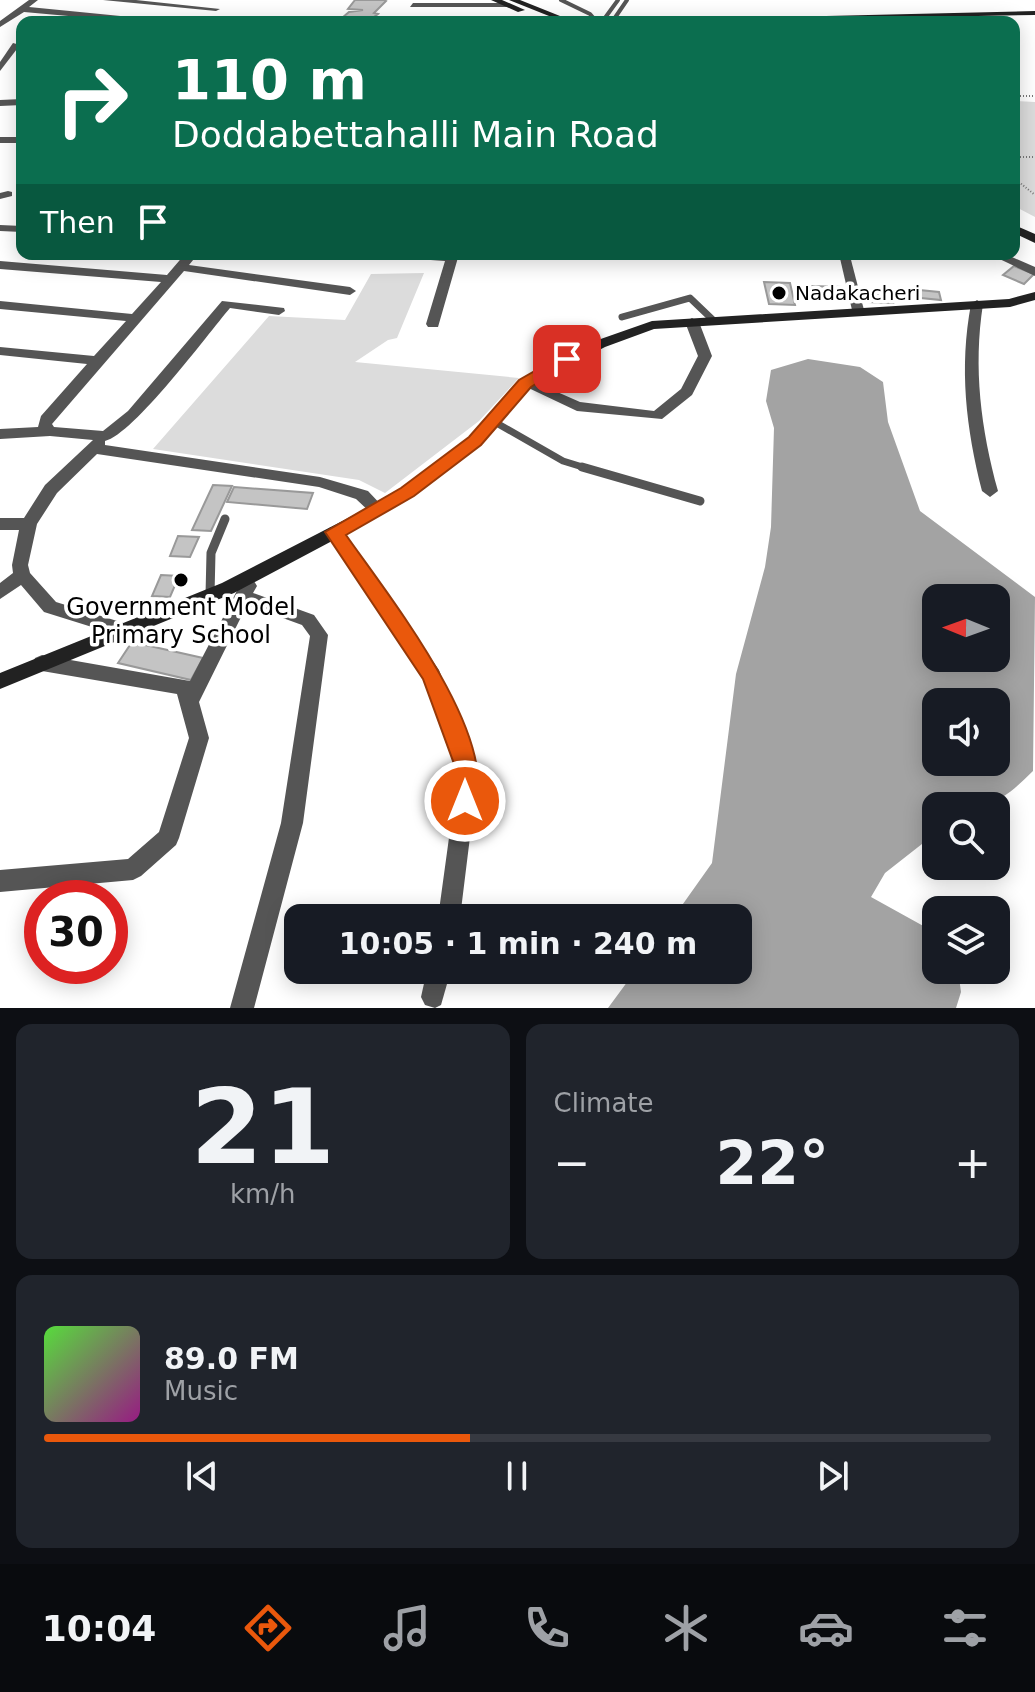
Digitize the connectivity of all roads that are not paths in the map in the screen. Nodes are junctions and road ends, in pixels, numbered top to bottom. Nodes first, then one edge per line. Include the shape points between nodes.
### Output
1 (34, 0) edge
2 (107, 0) edge
3 (495, 0) edge
4 (561, 0) edge
5 (618, 0) edge
6 (135, 2) junction
7 (510, 2) edge
8 (414, 3) edge
9 (474, 5) junction
10 (22, 9) junction
11 (216, 9) dead end
12 (77, 16) edge
13 (115, 16) edge
14 (468, 16) edge
15 (540, 16) edge
16 (553, 16) edge
17 (592, 16) edge
18 (604, 16) edge
19 (0, 26) edge
20 (11, 27) dead end
21 (16, 49) edge
22 (0, 68) edge
23 (187, 260) edge
24 (452, 260) edge
25 (845, 260) edge
26 (1008, 260) edge
27 (0, 265) edge
28 (181, 267) junction
29 (1035, 272) edge
30 (170, 279) junction
31 (350, 291) dead end
32 (1035, 296) edge
33 (977, 304) junction
34 (0, 305) edge
35 (858, 310) junction
36 (279, 311) dead end
37 (622, 317) dead end
38 (135, 318) junction
39 (713, 320) junction
40 (692, 322) junction
41 (433, 324) dead end
42 (0, 351) edge
43 (98, 361) junction
44 (525, 383) junction
45 (493, 421) junction
46 (50, 431) junction
47 (1, 433) edge
48 (100, 442) junction
49 (990, 491) dead end
50 (700, 501) dead end
51 (377, 509) junction
52 (225, 519) dead end
53 (0, 524) edge
54 (29, 524) junction
55 (335, 532) junction
56 (22, 575) junction
57 (253, 575) junction
58 (0, 592) edge
59 (210, 595) junction
60 (243, 596) junction
61 (124, 630) junction
62 (42, 663) junction
63 (0, 681) edge
64 (189, 702) junction
65 (0, 881) edge
66 (451, 904) edge
67 (436, 984) edge
68 (433, 997) dead end
69 (242, 1008) edge

1 - 10 street
2 - 6 street
3 - 7 main road
4 - 17 lane
5 - 18 lane
6 - 11 street
6 - 13 street
7 - 9 street
7 - 15 main road
7 - 16 main road
8 - 9 street
9 - 14 street
10 - 12 street
10 - 19 street
19 - 20 street
21 - 22 street
23 - 28 street
24 - 41 street
25 - 35 street
26 - 29 street
27 - 30 street
28 - 30 street
28 - 31 street
30 - 38 street
32 - 33 main road
33 - 35 main road
33 - 49 street via 970,338 973,416
34 - 38 street
35 - 39 main road
36 - 48 street via 227,304 133,414
37 - 39 lane via 690,298
38 - 43 street
39 - 40 main road
40 - 44 main road via 652,325 600,344
40 - 44 street via 705,356 687,392 657,416 577,406
42 - 43 street
43 - 46 street via 46,419
44 - 45 main road
45 - 50 lane via 563,461
45 - 51 main road via 475,441
46 - 47 street
46 - 48 street
48 - 51 street via 320,482 362,495
48 - 54 street via 51,489
51 - 55 main road
52 - 59 lane via 211,553
53 - 54 street
54 - 56 street
55 - 57 main road
55 - 66 street via 432,676 468,772
56 - 58 street
56 - 61 street via 50,607
57 - 59 main road
57 - 60 street
59 - 61 main road
60 - 64 street
60 - 69 street via 308,620 319,635 292,823
61 - 62 main road
62 - 63 main road
62 - 64 street via 185,687
64 - 65 street via 199,738 168,838 133,869
67 - 68 street

